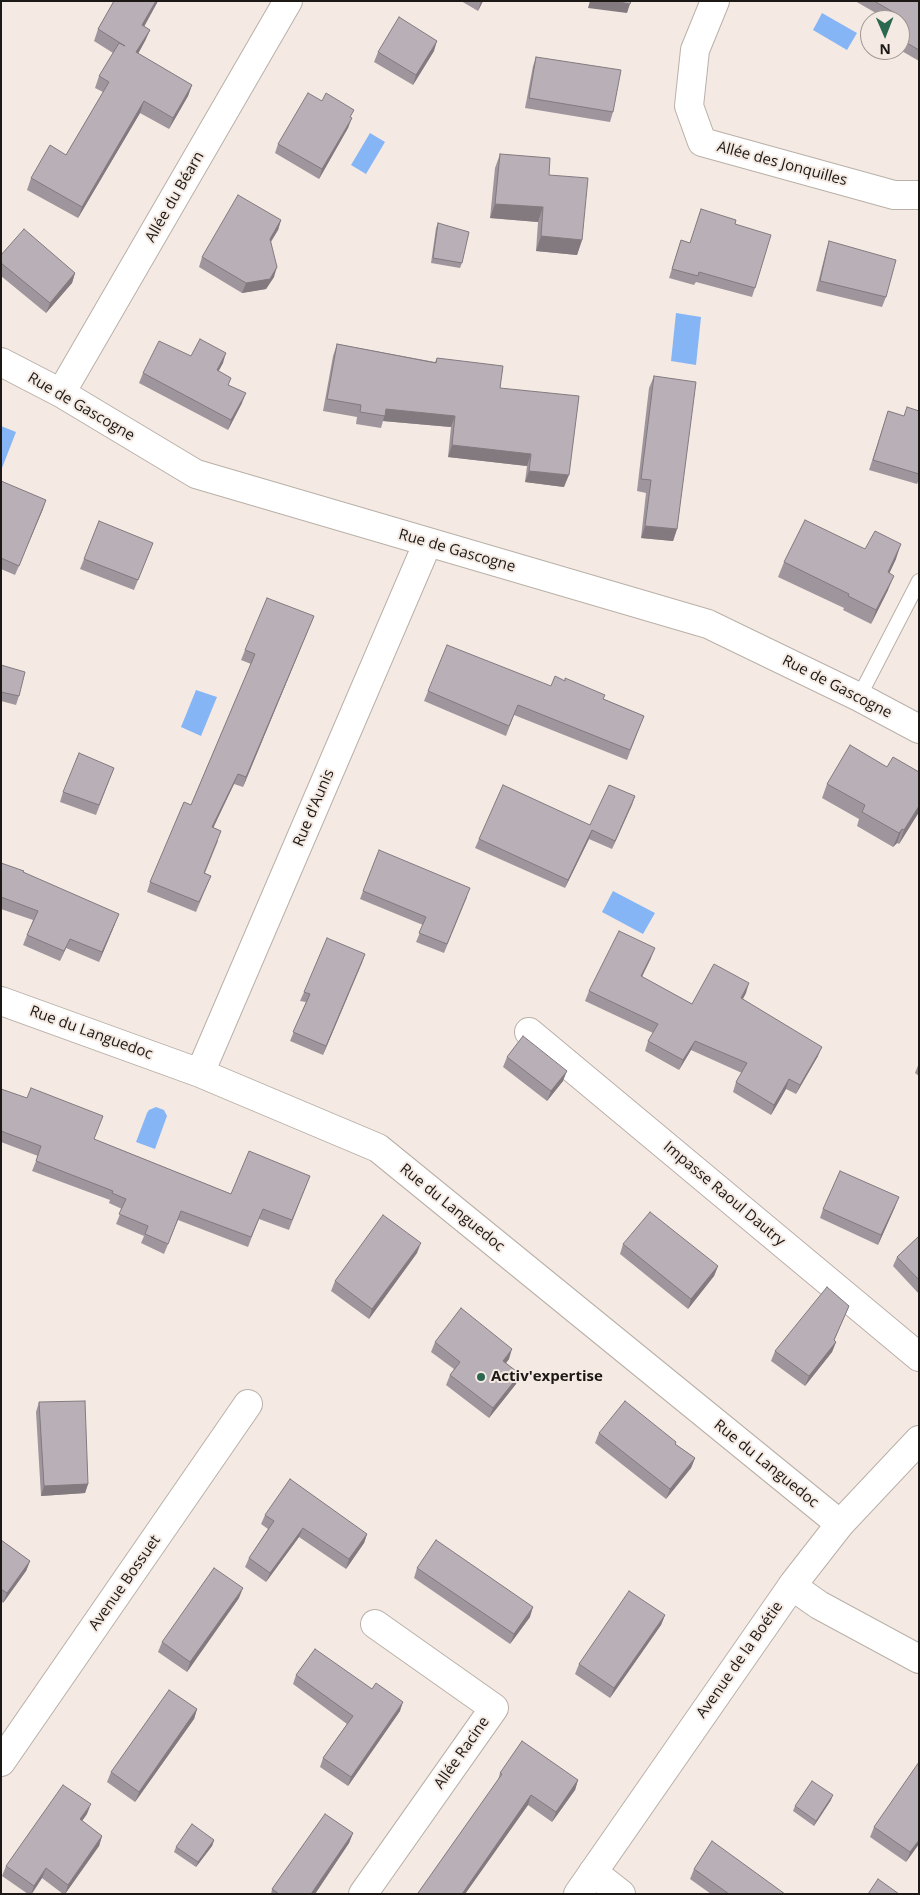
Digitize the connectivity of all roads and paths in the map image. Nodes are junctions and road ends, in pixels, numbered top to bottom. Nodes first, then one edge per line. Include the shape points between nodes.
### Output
1 (288, 1) edge
2 (714, 1) edge
3 (919, 195) edge
4 (1, 362) edge
5 (62, 393) junction
6 (428, 542) junction
7 (919, 581) edge
8 (859, 697) junction
9 (919, 729) edge
10 (1, 1001) edge
11 (529, 1032) dead end
12 (200, 1073) junction
13 (919, 1357) edge
14 (248, 1404) dead end
15 (919, 1440) edge
16 (840, 1524) junction
17 (792, 1586) junction
18 (374, 1624) dead end
19 (919, 1659) edge
20 (9, 1733) edge
21 (1, 1762) edge
22 (585, 1883) edge
23 (363, 1894) edge
24 (622, 1894) edge

1 - 5 street, Allée du Béarn
2 - 3 street, Allée des Jonquilles via 695,50 689,106 702,142 894,195
4 - 5 street, Rue de Gascogne
5 - 6 street, Rue de Gascogne via 196,474
6 - 8 street, Rue de Gascogne via 708,624
6 - 12 street, Rue d'Aunis
7 - 8 lane
8 - 9 street, Rue de Gascogne
10 - 12 street, Rue du Languedoc
11 - 13 street, Impasse Raoul Dautry
12 - 16 street, Rue du Languedoc via 378,1148
14 - 20 street, Avenue Bossuet
15 - 16 street, Avenue de la Boétie
16 - 17 street, Avenue de la Boétie
17 - 19 street via 819,1605
17 - 22 street, Avenue de la Boétie
18 - 23 street, Allée Racine via 494,1708
20 - 21 street, Avenue Bossuet
22 - 24 street

